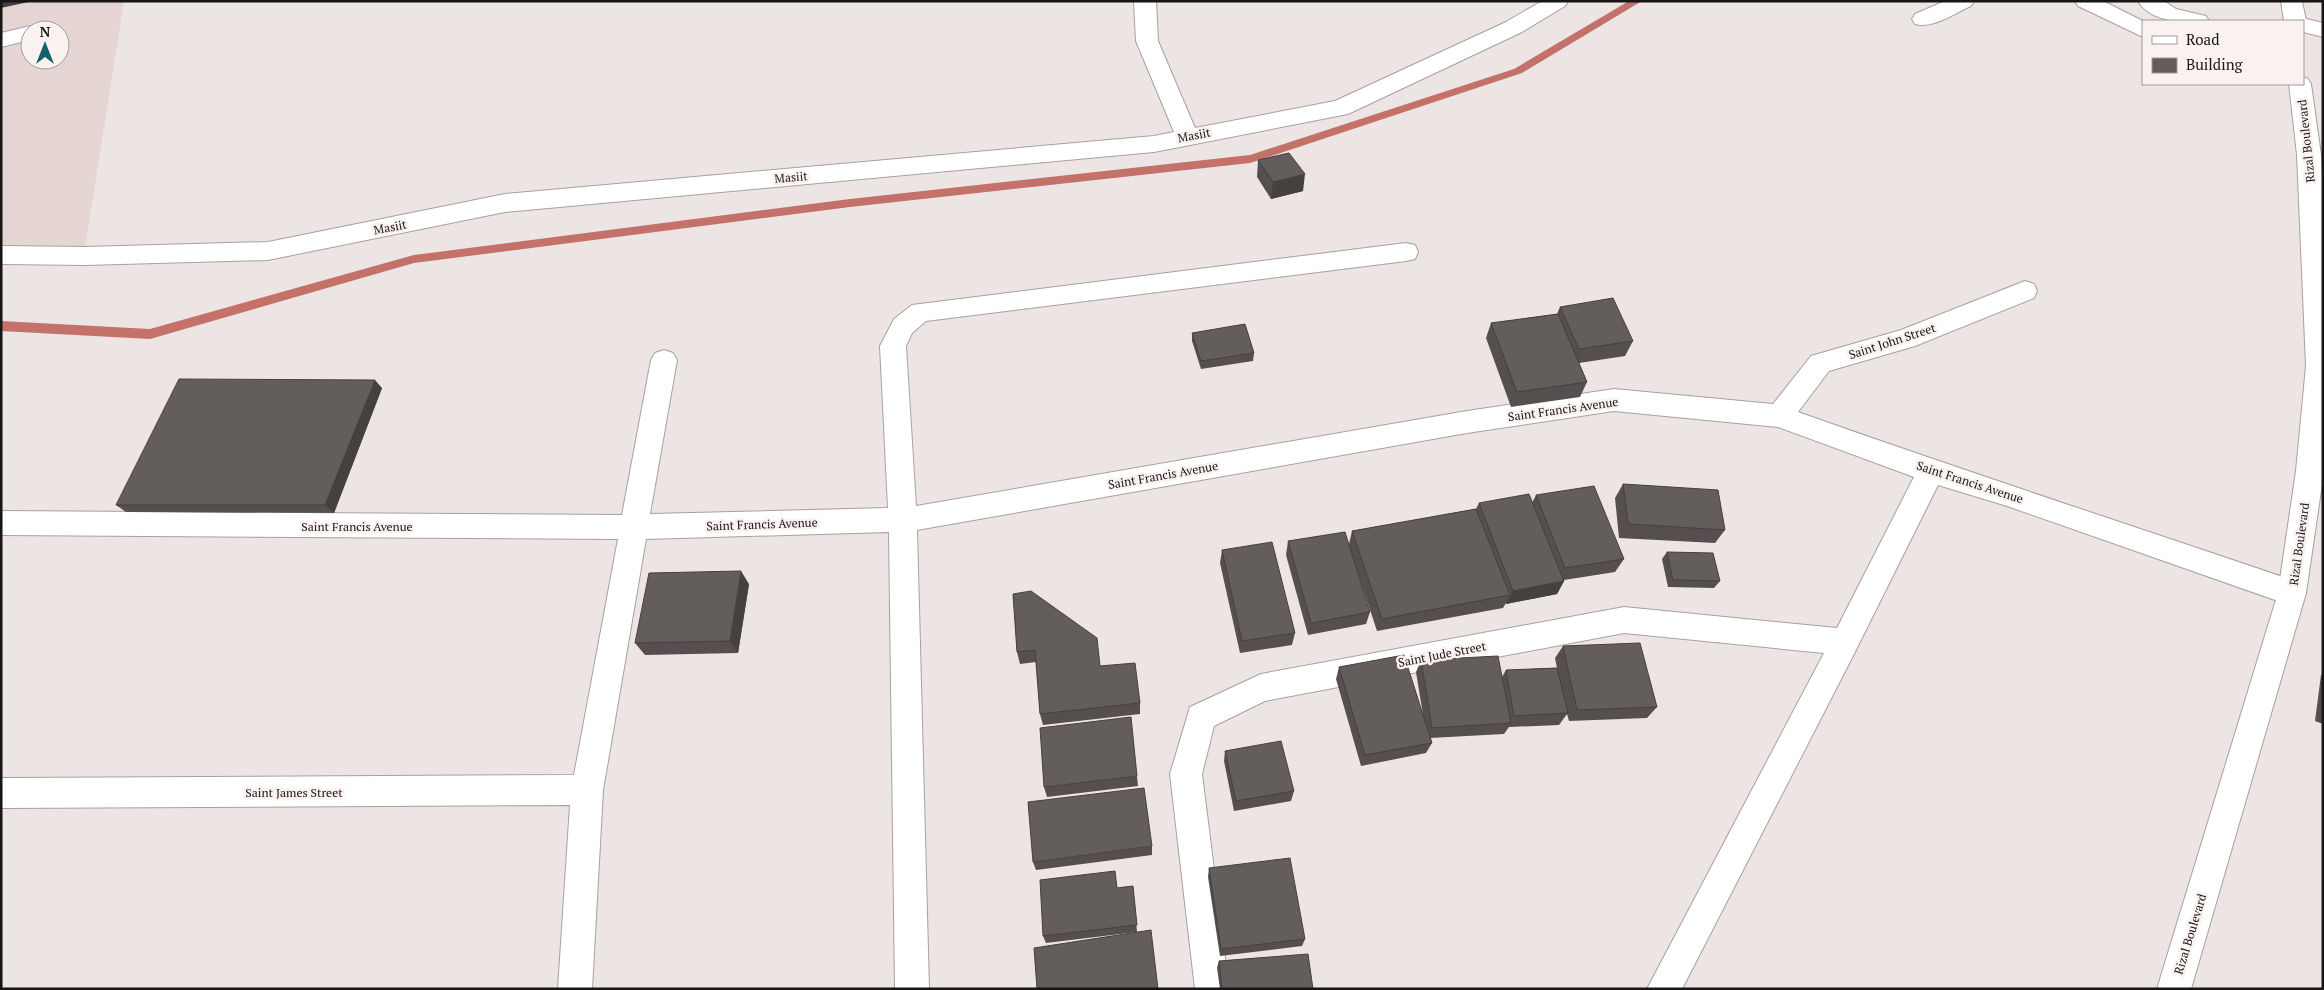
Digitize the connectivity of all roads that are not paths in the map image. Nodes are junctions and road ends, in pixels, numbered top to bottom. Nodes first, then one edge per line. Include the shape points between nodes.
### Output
1 (1145, 1) edge
2 (1558, 1) edge
3 (1964, 1) edge
4 (2086, 1) edge
5 (2148, 1) edge
6 (2291, 1) edge
7 (1923, 19) dead end
8 (2194, 20) edge
9 (2295, 20) edge
10 (2304, 25) edge
11 (2142, 29) edge
12 (2323, 30) edge
13 (20, 35) edge
14 (1, 40) edge
15 (2300, 85) edge
16 (1187, 137) junction
17 (1406, 252) dead end
18 (1, 255) edge
19 (2025, 291) dead end
20 (2321, 356) edge
21 (664, 360) dead end
22 (1779, 416) junction
23 (1931, 470) junction
24 (903, 520) junction
25 (1, 524) edge
26 (634, 527) junction
27 (2292, 593) junction
28 (1845, 642) junction
29 (587, 790) junction
30 (1, 793) edge
31 (575, 989) edge
32 (912, 989) edge
33 (1212, 989) edge
34 (1664, 989) edge
35 (2174, 989) edge

1 - 16 street via 1147,41
2 - 16 street, Masiit via 1514,27 1340,108
3 - 7 street
4 - 11 street
5 - 8 street via 2169,14
6 - 9 street
10 - 12 street
13 - 14 street
15 - 20 street, Rizal Boulevard via 2309,155
16 - 18 street, Masiit via 1154,144 505,203 268,251
17 - 24 street via 921,312 909,319 898,332 893,346
19 - 22 street, Saint John Street via 1906,339 1820,363
20 - 27 street, Rizal Boulevard via 2310,471
21 - 26 street
22 - 23 street, Saint Francis Avenue
22 - 24 street, Saint Francis Avenue via 1614,400
23 - 27 street, Saint Francis Avenue
23 - 28 street
24 - 26 street, Saint Francis Avenue
24 - 32 street
25 - 26 street, Saint Francis Avenue
26 - 29 street
27 - 35 street, Rizal Boulevard
28 - 33 street, Saint Jude Street via 1624,620 1261,688 1201,717 1186,774
28 - 34 street
29 - 30 street, Saint James Street
29 - 31 street

